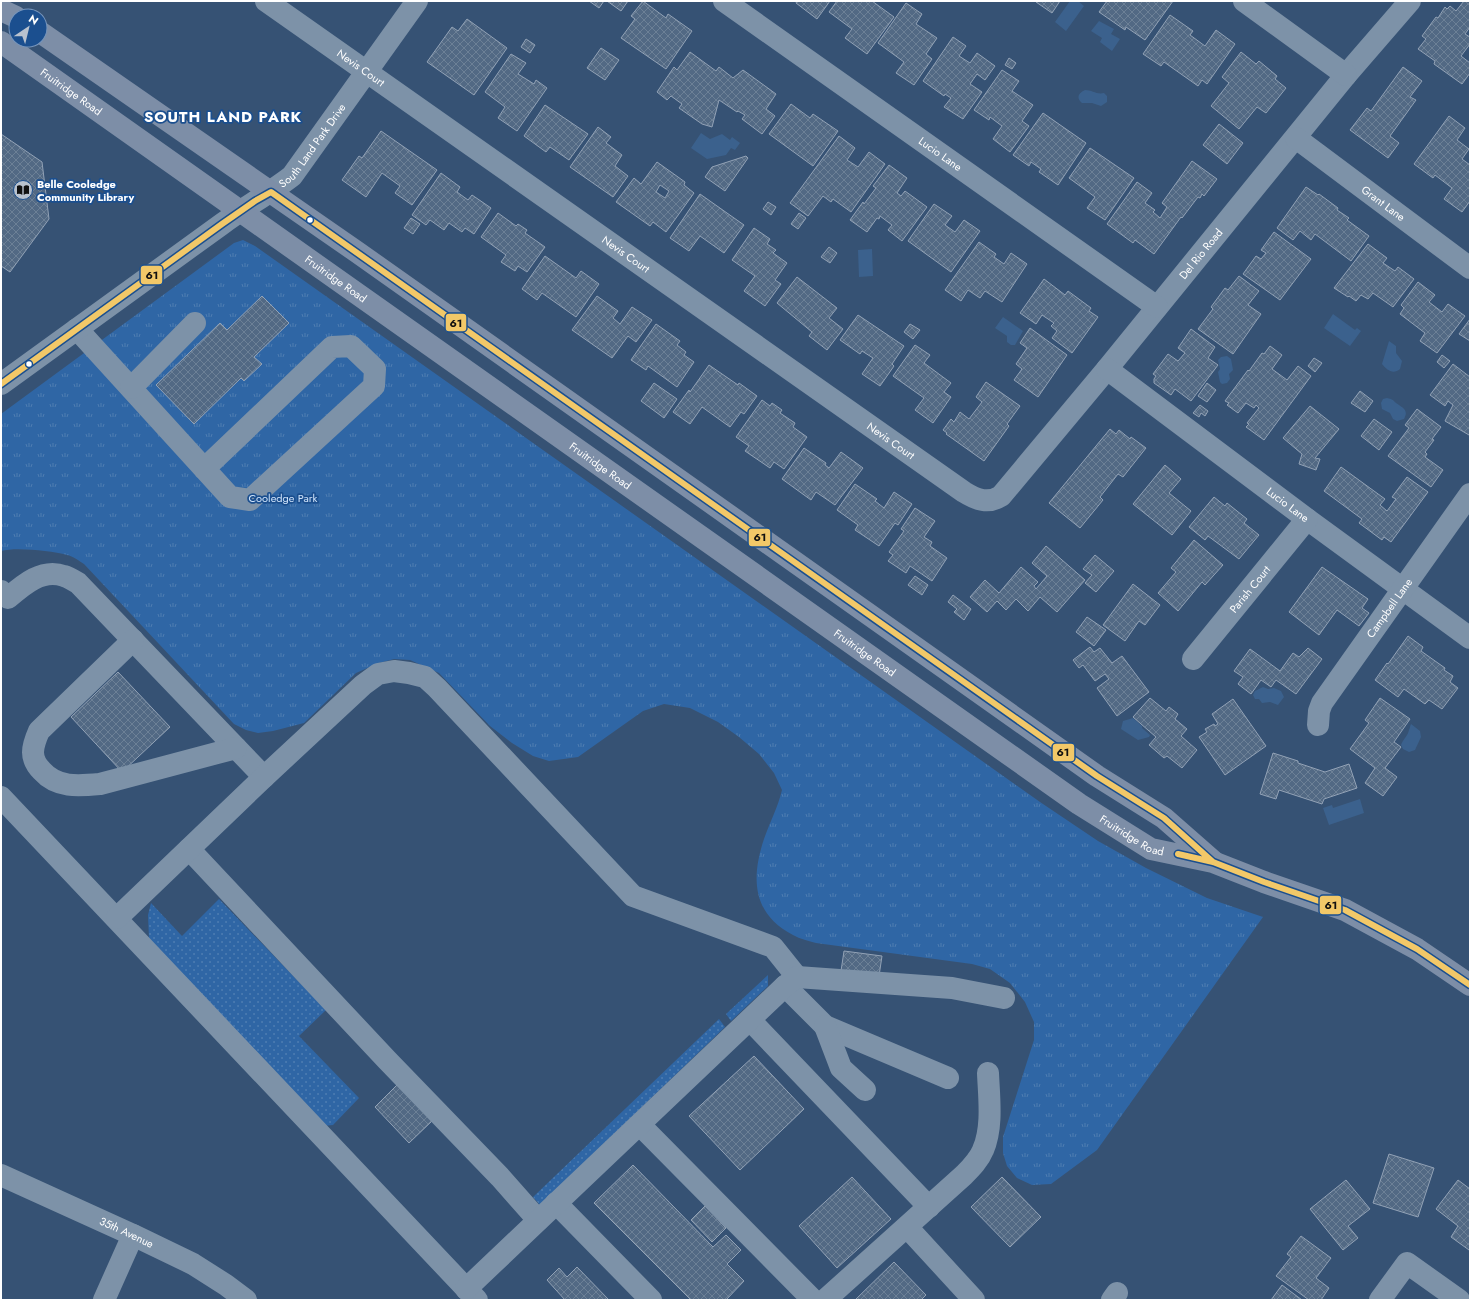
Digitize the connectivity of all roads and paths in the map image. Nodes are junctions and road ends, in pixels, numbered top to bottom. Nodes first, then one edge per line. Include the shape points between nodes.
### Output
1 (266, 1) edge
2 (417, 1) edge
3 (724, 1) edge
4 (1244, 1) edge
5 (1410, 1) edge
6 (48, 38) edge
7 (1, 42) edge
8 (367, 72) junction
9 (1346, 75) junction
10 (1296, 138) junction
11 (271, 192) junction
12 (240, 211) junction
13 (1470, 268) edge
14 (1157, 307) junction
15 (195, 323) dead end
16 (77, 329) junction
17 (1107, 369) junction
18 (1, 384) edge
19 (131, 388) junction
20 (204, 469) junction
21 (1470, 494) edge
22 (989, 501) joint
23 (1307, 519) junction
24 (1402, 589) junction
25 (1, 591) edge
26 (1470, 638) edge
27 (133, 640) junction
28 (1193, 659) dead end
29 (1318, 725) dead end
30 (236, 748) junction
31 (264, 777) junction
32 (1, 797) edge
33 (189, 849) junction
34 (1213, 862) junction
35 (117, 918) junction
36 (791, 981) junction
37 (1470, 985) edge
38 (1004, 998) dead end
39 (750, 1020) junction
40 (825, 1026) junction
41 (988, 1073) dead end
42 (948, 1078) dead end
43 (865, 1090) dead end
44 (640, 1125) junction
45 (1, 1175) edge
46 (556, 1203) junction
47 (929, 1207) junction
48 (538, 1220) junction
49 (907, 1227) junction
50 (133, 1235) junction
51 (472, 1294) edge
52 (104, 1300) edge
53 (246, 1300) edge
54 (651, 1300) edge
55 (813, 1300) edge
56 (825, 1300) edge
57 (974, 1300) edge
58 (1380, 1300) edge
59 (1459, 1300) edge

1 - 8 street, Nevis Court
2 - 8 street, South Land Park Drive
3 - 14 street, Lucio Lane
4 - 9 street
5 - 9 street, Del Rio Road
6 - 11 main road, Fruitridge Road
7 - 12 main road, Fruitridge Road
8 - 11 street, South Land Park Drive via 292,176
8 - 22 street, Nevis Court via 964,492
9 - 10 street, Del Rio Road
10 - 13 street, Grant Lane
10 - 14 street, Del Rio Road
11 - 12 street, South Land Park Drive
11 - 34 main road, Fruitridge Road via 1097,776 1164,818
12 - 16 street, South Land Park Drive
12 - 34 main road, Fruitridge Road via 1079,804 1151,849
14 - 17 street, Del Rio Road
15 - 19 street
16 - 18 street, South Land Park Drive
16 - 19 street
17 - 22 street, Del Rio Road via 1001,496
17 - 23 street, Lucio Lane
19 - 20 street
20 - 20 street via 230,496 250,500 374,386 375,369 350,346 332,346
21 - 24 street, Campbell Lane
23 - 24 street, Lucio Lane
23 - 28 street, Parish Court
24 - 26 street, Lucio Lane
24 - 29 street, Campbell Lane via 1322,703
25 - 27 street via 8,598 38,576 53,573 63,575 78,583
27 - 30 street
27 - 30 street via 39,731 34,742 33,754 36,765 48,778 77,786 100,784
30 - 31 street
31 - 33 street
31 - 36 street via 378,674 394,671 425,677 633,896 773,947
32 - 35 street
33 - 35 street
33 - 48 street
34 - 37 main road, Fruitridge Road via 1345,910 1417,949
35 - 51 street
36 - 38 street via 952,988
36 - 39 street
36 - 40 street
39 - 44 street
39 - 47 street
40 - 42 street
40 - 43 street via 841,1068
41 - 47 street via 989,1128 983,1150 964,1175
44 - 46 street
44 - 55 street
45 - 50 street, 35th Avenue
46 - 48 street
46 - 54 street
47 - 49 street
48 - 51 street
49 - 56 street
49 - 57 street
50 - 52 street
50 - 53 street, 35th Avenue via 193,1264
58 - 59 street via 1407,1264

